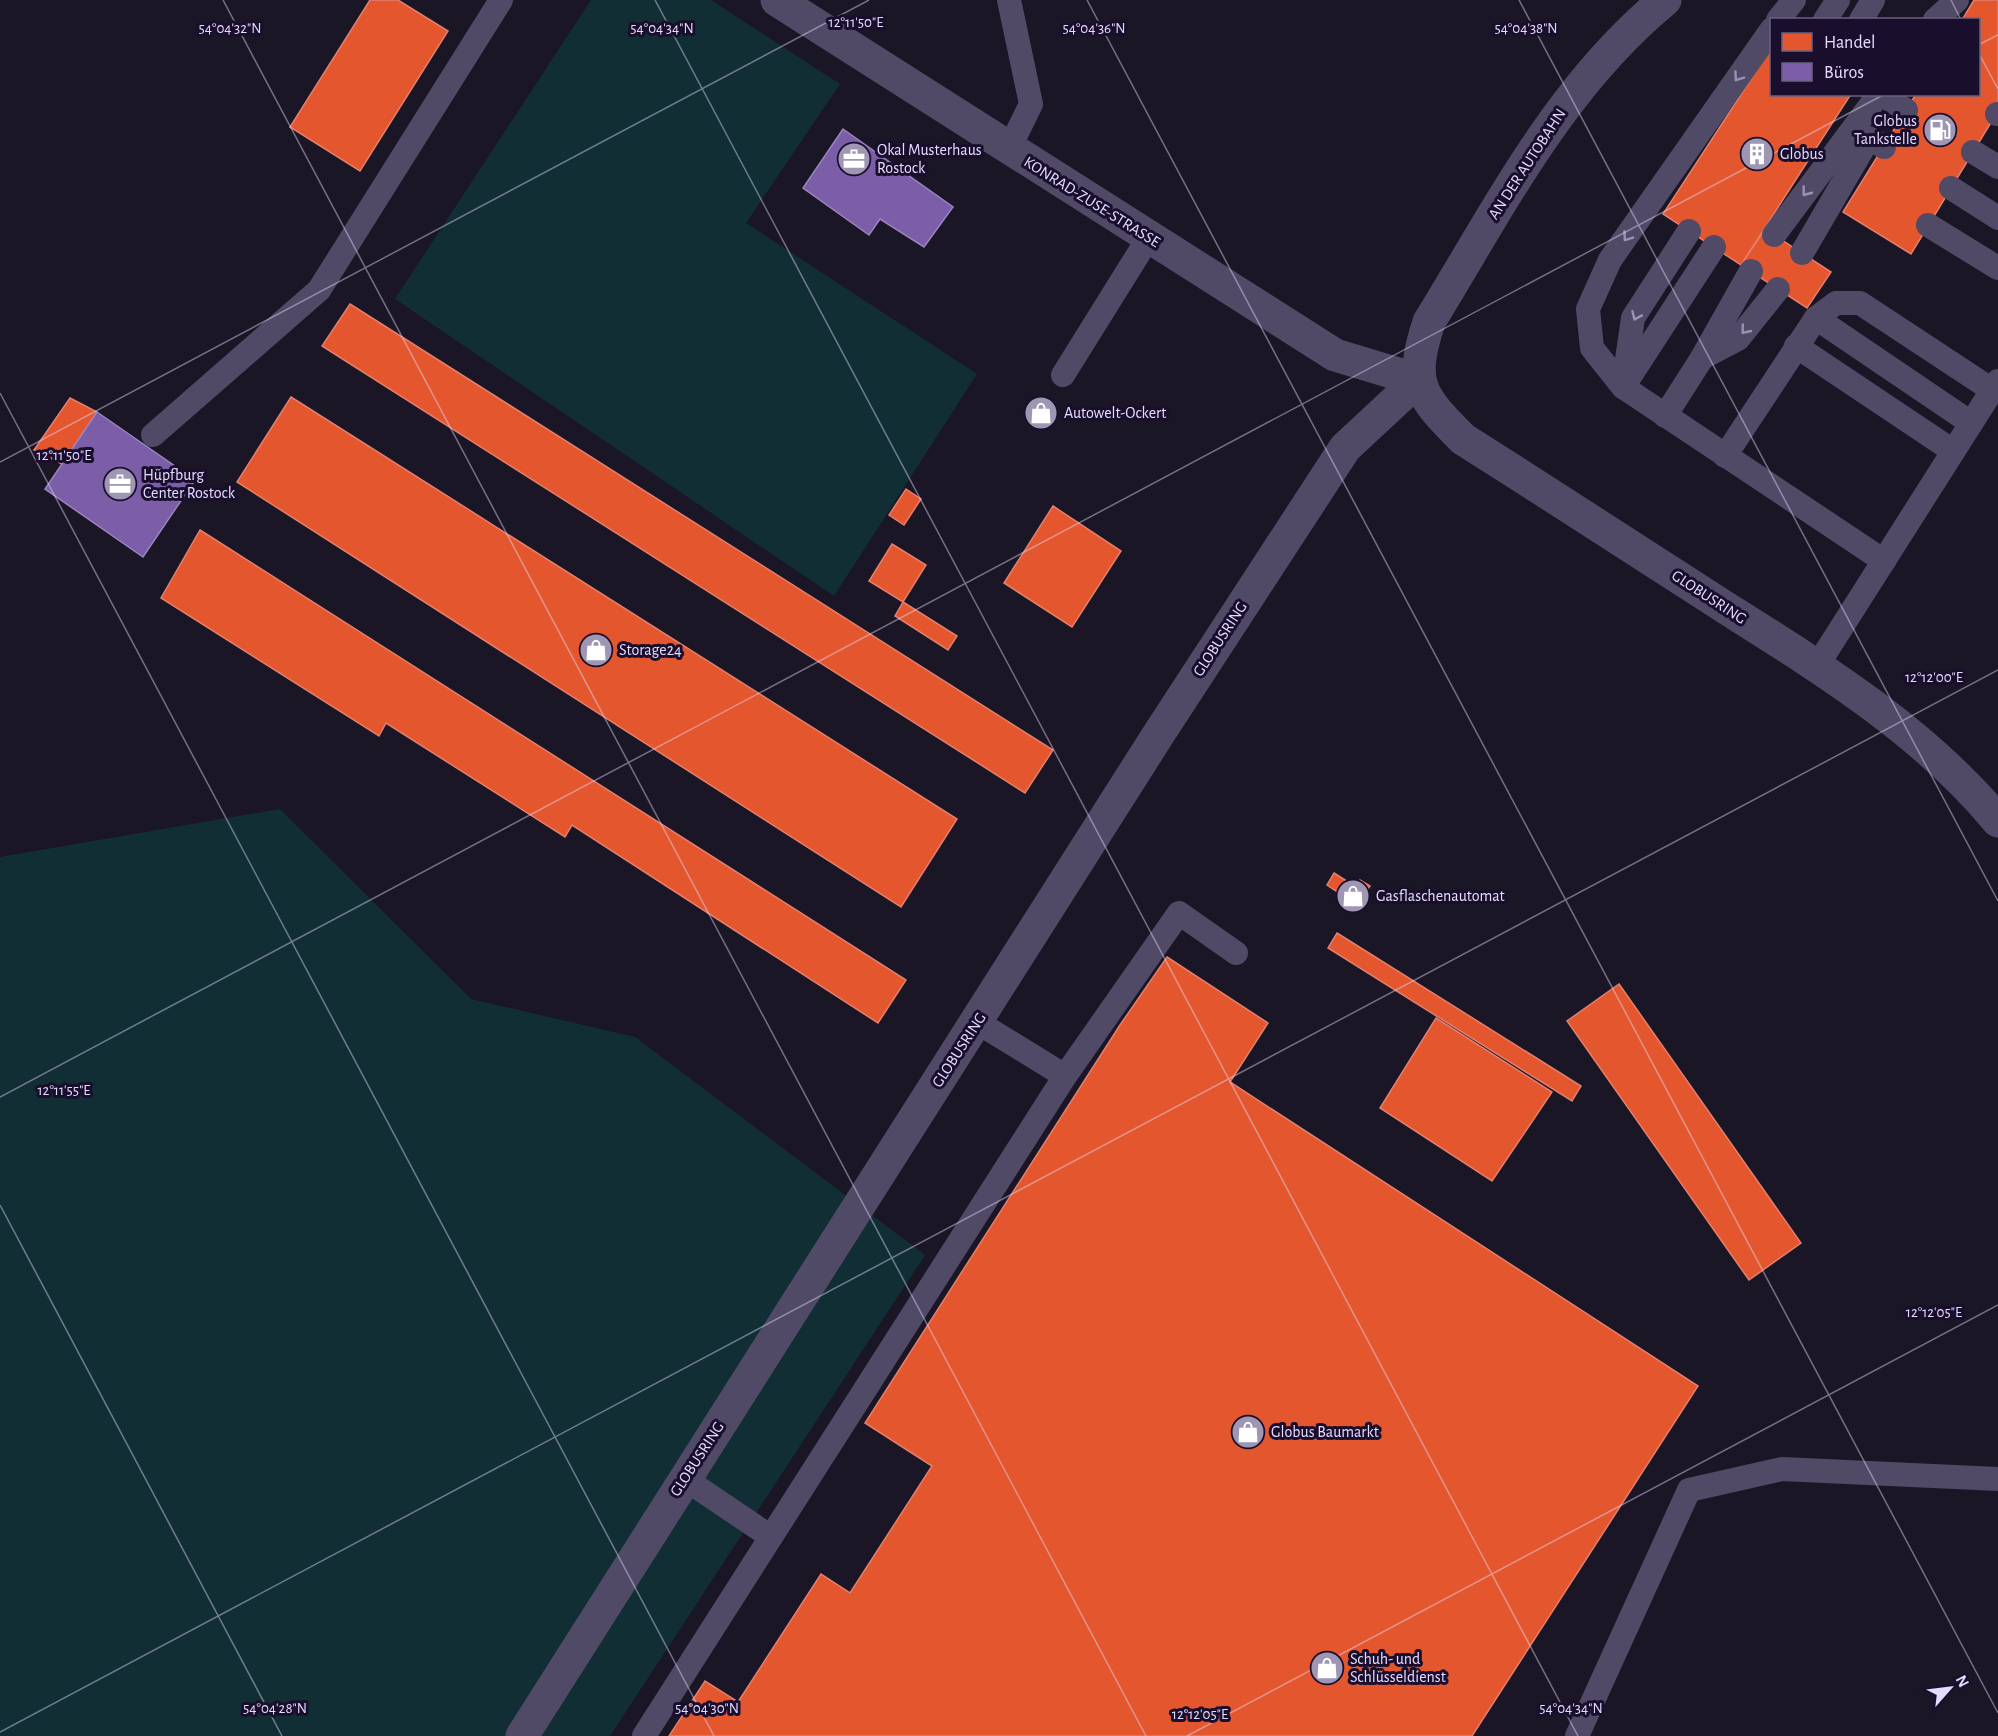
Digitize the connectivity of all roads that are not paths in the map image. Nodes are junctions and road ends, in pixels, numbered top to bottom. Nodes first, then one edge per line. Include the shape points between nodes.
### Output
1 (501, 0) edge
2 (777, 0) edge
3 (1009, 0) edge
4 (1665, 0) edge
5 (1794, 0) edge
6 (1838, 0) edge
7 (1873, 0) edge
8 (1957, 0) edge
9 (1780, 18) edge
10 (1827, 18) edge
11 (1862, 18) edge
12 (1937, 18) edge
13 (1770, 32) edge
14 (1878, 96) edge
15 (1883, 96) edge
16 (1906, 110) dead end
17 (1876, 142) dead end
18 (1009, 149) junction
19 (1973, 152) dead end
20 (1998, 167) edge
21 (1951, 188) dead end
22 (1998, 218) edge
23 (1928, 225) dead end
24 (1689, 231) dead end
25 (1774, 235) dead end
26 (1149, 237) junction
27 (1714, 247) dead end
28 (1802, 253) dead end
29 (1998, 268) edge
30 (1751, 271) dead end
31 (1778, 289) dead end
32 (1816, 318) junction
33 (1796, 346) junction
34 (1702, 358) junction
35 (1419, 365) junction
36 (1063, 375) dead end
37 (1995, 386) edge
38 (1623, 387) junction
39 (1665, 416) junction
40 (1971, 423) junction
41 (153, 435) dead end
42 (1953, 451) junction
43 (1725, 456) junction
44 (1884, 561) junction
45 (1817, 666) junction
46 (1998, 821) edge
47 (1236, 953) dead end
48 (977, 1022) junction
49 (1065, 1076) junction
50 (685, 1479) junction
51 (1998, 1479) edge
52 (771, 1537) junction
53 (522, 1736) edge
54 (644, 1736) edge
55 (1577, 1736) edge

1 - 41 lane via 319,290
2 - 18 street, KONRAD-ZUSE-STRASSE
3 - 18 lane via 1031,104
4 - 35 street, AN DER AUTOBAHN via 1613,48 1551,122 1429,322
5 - 9 lane
6 - 10 lane
7 - 11 lane
8 - 12 lane
13 -> 38 lane via 1611,260 1588,309 1592,348
14 -> 25 lane
15 - 16 lane
17 - 28 lane
18 - 26 street, KONRAD-ZUSE-STRASSE
19 - 20 lane
21 - 22 lane
23 - 29 lane
24 -> 38 lane via 1633,318
26 - 35 street, KONRAD-ZUSE-STRASSE via 1335,355
26 - 36 lane
27 - 38 lane
30 - 34 lane
31 -> 34 lane via 1738,339
32 - 33 lane
32 - 37 lane via 1836,303 1860,303
32 - 40 lane
33 - 42 lane
33 - 43 lane
34 - 39 lane
35 - 45 street, GLOBUSRING via 1426,400 1463,439
35 - 48 street, GLOBUSRING via 1345,448
37 - 40 lane
38 - 39 lane
39 - 43 lane
40 - 42 lane
42 - 44 lane
43 - 44 lane
44 - 45 lane
45 - 46 street, GLOBUSRING via 1905,730 1978,797
47 - 49 lane via 1179,913
48 - 49 lane
48 - 50 street, GLOBUSRING
49 - 52 lane
50 - 52 lane
50 - 53 street, GLOBUSRING
51 - 55 lane via 1782,1469 1689,1490
52 - 54 lane

